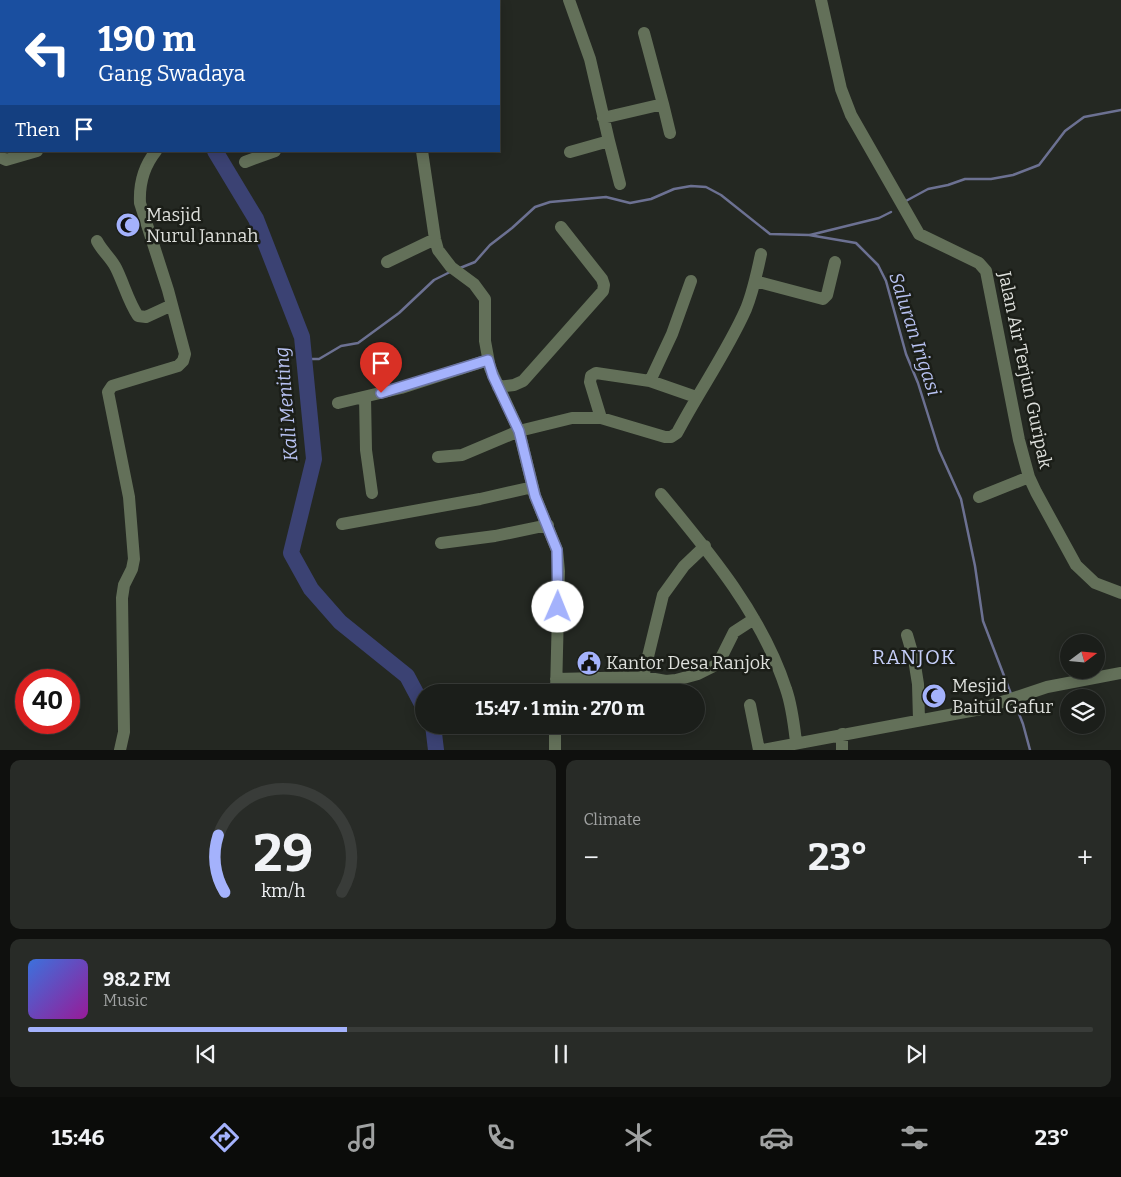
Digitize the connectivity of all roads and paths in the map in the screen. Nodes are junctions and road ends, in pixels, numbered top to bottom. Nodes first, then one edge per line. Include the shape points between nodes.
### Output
1 (569, 0) edge
2 (821, 0) edge
3 (644, 33) dead end
4 (663, 104) junction
5 (603, 118) junction
6 (670, 133) dead end
7 (608, 141) junction
8 (34, 152) edge
9 (155, 152) edge
10 (272, 152) edge
11 (422, 152) edge
12 (570, 152) dead end
13 (0, 157) edge
14 (245, 162) dead end
15 (620, 184) dead end
16 (562, 227) dead end
17 (435, 239) junction
18 (97, 241) dead end
19 (761, 254) dead end
20 (387, 262) dead end
21 (835, 262) dead end
22 (691, 281) dead end
23 (754, 281) junction
24 (172, 305) junction
25 (488, 360) junction
26 (650, 381) junction
27 (498, 387) junction
28 (365, 397) junction
29 (696, 397) junction
30 (338, 403) dead end
31 (600, 418) junction
32 (519, 431) junction
33 (438, 457) dead end
34 (1029, 477) junction
35 (533, 487) junction
36 (372, 493) dead end
37 (660, 494) dead end
38 (979, 498) dead end
39 (342, 524) dead end
40 (548, 525) junction
41 (441, 543) dead end
42 (705, 546) junction
43 (1121, 593) edge
44 (754, 619) junction
45 (907, 635) dead end
46 (1121, 673) edge
47 (643, 677) junction
48 (556, 679) junction
49 (556, 684) edge
50 (750, 705) dead end
51 (919, 720) junction
52 (555, 734) edge
53 (842, 734) junction
54 (796, 742) junction
55 (120, 750) edge
56 (555, 750) edge
57 (760, 750) edge
58 (842, 750) edge

1 - 5 street via 590,59
2 - 34 street, Jalan Air Terjun Guripak via 841,89 851,115 919,234 979,263 986,271
3 - 4 street
4 - 5 street
4 - 6 street
5 - 7 street
7 - 12 street
7 - 15 street
8 - 13 street via 6,160
9 - 24 street via 146,165 139,192 140,203
10 - 14 street
11 - 17 street
16 - 27 street via 602,279 603,292 523,380
17 - 20 street
17 - 25 street via 438,250 451,267 484,296
18 - 24 street via 116,269 138,316 146,318
19 - 23 street
21 - 23 street via 827,295 823,299
22 - 26 street via 672,334
23 - 29 street via 742,318
24 - 55 street via 185,352 183,361 175,367 112,386 108,392 129,497 134,559 122,598 124,732
25 - 27 street
25 - 28 street
26 - 29 street
26 - 31 street via 593,374 590,382
27 - 32 street
28 - 30 street
28 - 36 street via 366,450
29 - 31 street via 677,433 671,437
31 - 32 street via 572,418
32 - 33 street via 470,452
32 - 35 street
34 - 38 street
34 - 43 street, Jalan Air Terjun Guripak via 1076,564 1095,583
35 - 39 street
35 - 40 street
37 - 42 street
40 - 41 street
40 - 48 street via 557,550 559,572
42 - 44 street
42 - 47 street via 684,566 663,595
44 - 47 street via 734,632 723,657 714,667 676,680
44 - 54 street via 771,649 787,691
45 - 51 street via 918,684
46 - 51 street via 1048,688 981,709
47 - 48 street
48 - 49 street
50 - 57 street
51 - 53 street
52 - 56 street
53 - 54 street
53 - 58 street
54 - 57 street

